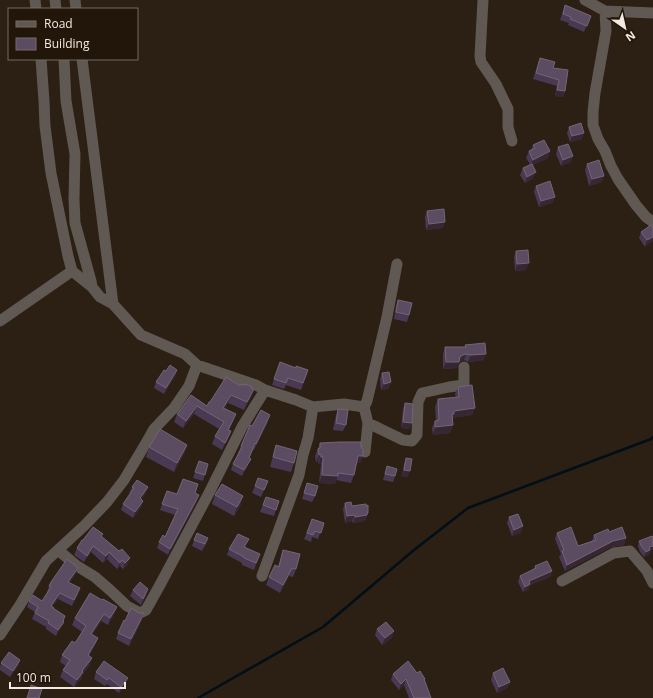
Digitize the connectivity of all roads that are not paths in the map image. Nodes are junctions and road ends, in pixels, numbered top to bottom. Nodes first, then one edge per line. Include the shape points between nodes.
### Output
1 (483, 0) edge
2 (585, 0) edge
3 (605, 11) junction
4 (653, 13) edge
5 (41, 60) edge
6 (64, 60) edge
7 (82, 60) edge
8 (512, 141) dead end
9 (653, 222) edge
10 (397, 264) dead end
11 (72, 271) junction
12 (92, 287) junction
13 (113, 304) junction
14 (0, 321) edge
15 (196, 365) junction
16 (464, 367) dead end
17 (265, 390) junction
18 (313, 407) junction
19 (364, 407) junction
20 (368, 423) junction
21 (365, 452) edge
22 (58, 550) junction
23 (262, 576) dead end
24 (562, 581) dead end
25 (653, 583) edge
26 (0, 635) edge

1 - 8 street via 481,62 508,108 508,127
2 - 3 street
3 - 4 street
3 - 9 street via 606,31 595,93 593,125 618,179 646,218
5 - 11 street via 51,173
6 - 12 street via 66,101 75,154 75,223
7 - 13 street
10 - 19 street via 387,318
11 - 12 street
11 - 14 street
12 - 13 street via 100,297
13 - 15 street via 141,335 185,354
15 - 17 street
15 - 22 street via 189,386 174,408 154,429 124,480 107,502
16 - 20 street via 464,385 422,393 418,402 417,435 412,441 403,440
17 - 18 street
17 - 22 street via 242,427 146,610 140,613 130,608 95,577
18 - 19 street via 344,404
18 - 23 street via 299,475
19 - 20 street
20 - 21 street
22 - 26 street via 46,561
24 - 25 street via 614,554 630,551 647,571

